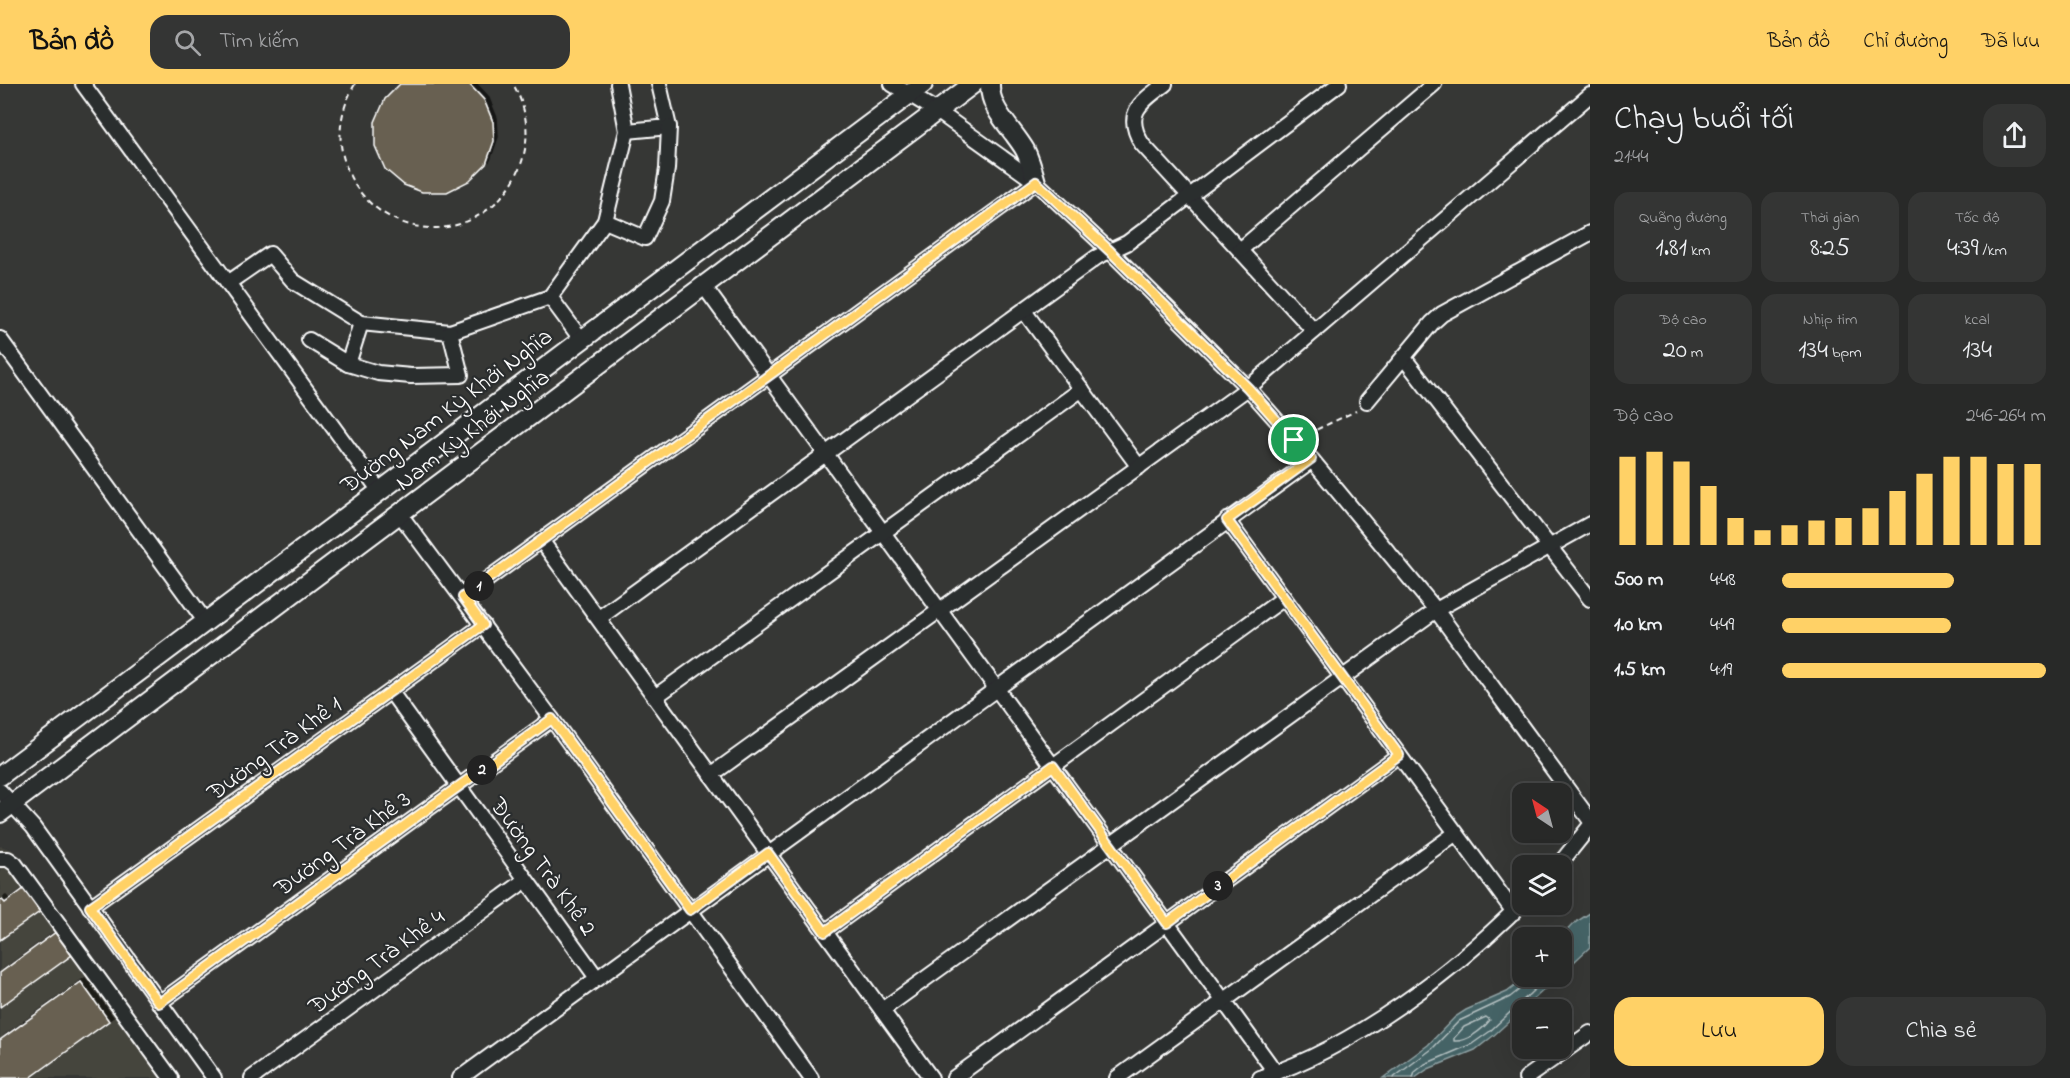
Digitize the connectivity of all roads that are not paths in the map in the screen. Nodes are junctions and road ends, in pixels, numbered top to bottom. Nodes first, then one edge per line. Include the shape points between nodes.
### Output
1 (83, 84) edge
2 (618, 84) edge
3 (659, 84) edge
4 (892, 84) edge
5 (973, 84) edge
6 (990, 84) edge
7 (1165, 84) edge
8 (1339, 84) edge
9 (1434, 84) edge
10 (915, 89) edge
11 (1322, 89) edge
12 (1590, 95) edge
13 (937, 111) junction
14 (669, 127) junction
15 (627, 131) junction
16 (1036, 182) junction
17 (1190, 196) junction
18 (605, 222) junction
19 (1590, 233) edge
20 (1240, 250) junction
21 (1110, 251) junction
22 (228, 283) junction
23 (704, 285) junction
24 (550, 297) junction
25 (1024, 310) junction
26 (362, 323) junction
27 (450, 332) junction
28 (1314, 332) junction
29 (0, 339) edge
30 (581, 339) junction
31 (309, 340) dead end
32 (1404, 358) junction
33 (348, 364) junction
34 (770, 375) junction
35 (1082, 388) junction
36 (1248, 388) junction
37 (1367, 401) road end
38 (826, 453) junction
39 (1311, 459) junction
40 (1139, 466) junction
41 (379, 490) junction
42 (399, 513) junction
43 (1227, 520) junction
44 (1590, 524) edge
45 (883, 532) junction
46 (541, 540) junction
47 (1549, 546) junction
48 (463, 597) junction
49 (1284, 598) junction
50 (1590, 599) edge
51 (939, 609) junction
52 (1436, 609) junction
53 (598, 618) junction
54 (205, 621) junction
55 (483, 625) junction
56 (1342, 676) junction
57 (996, 687) junction
58 (391, 692) junction
59 (655, 697) junction
60 (552, 719) junction
61 (1399, 755) junction
62 (1053, 766) junction
63 (711, 775) junction
64 (0, 776) edge
65 (459, 786) junction
66 (4, 803) edge
67 (1590, 820) edge
68 (1590, 826) edge
69 (1456, 833) junction
70 (1110, 844) junction
71 (768, 853) junction
72 (1567, 855) edge
73 (0, 859) edge
74 (526, 880) junction
75 (1512, 900) edge
76 (90, 907) junction
77 (690, 910) junction
78 (1512, 912) edge
79 (1167, 923) junction
80 (825, 932) junction
81 (597, 978) junction
82 (1224, 1001) junction
83 (159, 1003) junction
84 (882, 1010) junction
85 (1590, 1033) edge
86 (1276, 1073) junction
87 (171, 1078) edge
88 (214, 1078) edge
89 (252, 1078) edge
90 (460, 1078) edge
91 (811, 1078) edge
92 (931, 1078) edge
93 (954, 1078) edge
94 (1117, 1078) edge
95 (1260, 1078) edge
96 (1526, 1078) edge

1 - 22 street
2 - 15 street
3 - 14 street
4 - 10 street
5 - 13 main road, Nam Kỳ Khởi Nghĩa
6 - 16 main road via 994,105 1024,149
7 - 17 street via 1139,104 1133,125 1142,144
8 - 11 street
9 - 20 street
10 - 13 street
10 - 30 main road, Đường Nam Kỳ Khởi Nghĩa
11 - 17 street
12 - 28 street
13 - 16 street
13 - 23 main road, Nam Kỳ Khởi Nghĩa
14 - 15 street
14 - 18 street via 662,201 645,238
15 - 18 street
16 - 21 street
16 - 34 street
17 - 20 street
17 - 21 street via 1127,243
18 - 24 street
19 - 32 street via 1453,307 1432,323
20 - 28 street
21 - 25 street
21 - 36 street
22 - 26 street via 270,254 294,281
22 - 41 street
23 - 34 street
23 - 42 main road, Nam Kỳ Khởi Nghĩa
24 - 27 street
24 - 30 street
25 - 35 street
25 - 38 street
26 - 27 street
26 - 33 street
27 - 33 street via 460,375 378,373
28 - 36 street
29 - 54 street
30 - 41 main road, Đường Nam Kỳ Khởi Nghĩa
31 - 33 street
32 - 37 street
32 - 47 street
34 - 38 street
34 - 46 street
35 - 40 street
35 - 45 street
36 - 39 street
36 - 40 street
38 - 45 street
38 - 53 street
39 - 43 street
39 - 52 street
40 - 51 street
41 - 54 main road, Đường Nam Kỳ Khởi Nghĩa
42 - 48 street
42 - 66 main road, Nam Kỳ Khởi Nghĩa
43 - 49 street
43 - 57 street
44 - 47 street
45 - 51 street
45 - 59 street
46 - 48 street
46 - 53 street
47 - 50 street
47 - 52 street
48 - 55 street
49 - 56 street
49 - 62 street
51 - 57 street
51 - 63 street
52 - 56 street
52 - 67 street
53 - 59 street
54 - 64 main road, Đường Nam Kỳ Khởi Nghĩa
55 - 58 street, Đường Trà Khê 1
55 - 60 street
56 - 61 street
56 - 70 street
57 - 62 street
57 - 71 street
58 - 65 street, Đường Trà Khê 2
58 - 76 street, Đường Trà Khê 1
59 - 63 street
60 - 65 street, Đường Trà Khê 3
60 - 77 street
61 - 69 street
61 - 79 street
62 - 70 street
62 - 80 street
63 - 71 street
65 - 74 street, Đường Trà Khê 2
65 - 83 street, Đường Trà Khê 3
66 - 76 street via 33,827
68 - 72 street
69 - 75 street
69 - 82 street
70 - 79 street
70 - 84 street
71 - 77 street
71 - 80 street
73 - 87 street via 15,864
74 - 81 street, Đường Trà Khê 2
74 - 89 street, Đường Trà Khê 4
76 - 83 street
77 - 81 street
77 - 91 street
78 - 86 street via 1451,967 1397,1007 1342,1041
79 - 82 street
79 - 93 street
80 - 84 street
81 - 90 street
82 - 86 street
82 - 94 street
83 - 88 street
84 - 92 street
85 - 96 street
86 - 95 street

